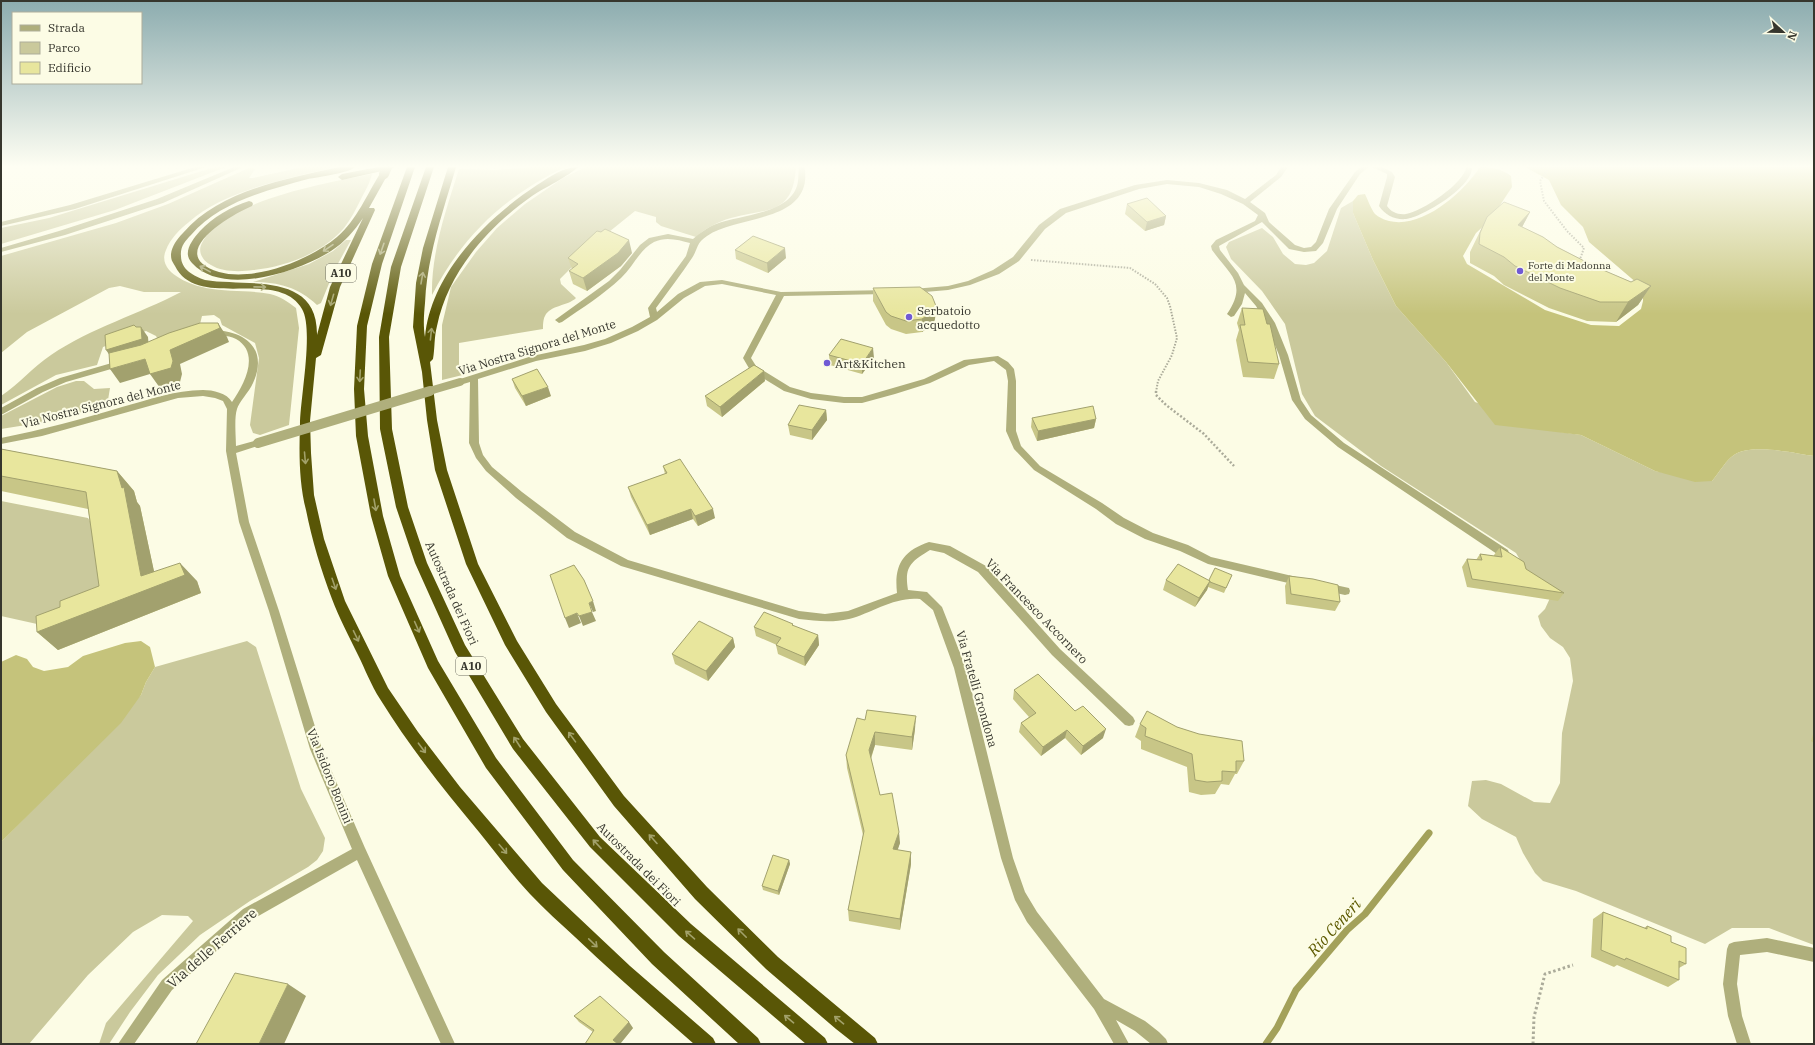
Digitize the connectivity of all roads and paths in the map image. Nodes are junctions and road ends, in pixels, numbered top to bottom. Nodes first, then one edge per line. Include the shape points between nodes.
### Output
1 (1262, 215) joint
2 (20, 216) edge
3 (35, 216) edge
4 (113, 216) edge
5 (207, 216) edge
6 (224, 216) edge
7 (360, 216) edge
8 (368, 216) edge
9 (394, 216) edge
10 (413, 216) edge
11 (438, 216) edge
12 (500, 216) edge
13 (760, 216) edge
14 (1057, 216) edge
15 (1330, 216) edge
16 (1555, 216) edge
17 (1, 221) edge
18 (1, 224) edge
19 (694, 242) junction
20 (1, 250) edge
21 (1016, 259) junction
22 (1579, 262) edge
23 (1242, 287) junction
24 (781, 294) junction
25 (1231, 314) dead end
26 (654, 318) junction
27 (559, 320) dead end
28 (205, 335) edge
29 (132, 360) edge
30 (427, 372) junction
31 (474, 377) junction
32 (310, 378) junction
33 (232, 409) junction
34 (1, 412) edge
35 (1, 441) edge
36 (231, 452) junction
37 (1234, 466) dead end
38 (1504, 553) edge
39 (1345, 590) dead end
40 (903, 595) junction
41 (1128, 721) dead end
42 (360, 852) junction
43 (1814, 955) edge
44 (1573, 965) dead end
45 (1099, 1004) junction
46 (125, 1044) edge
47 (448, 1044) edge
48 (707, 1044) edge
49 (752, 1044) edge
50 (819, 1044) edge
51 (870, 1044) edge
52 (1122, 1044) edge
53 (1161, 1044) edge
54 (1533, 1044) edge
55 (1744, 1044) edge

1 - 15 street, Via Nostra Signora del Monte via 1266,223 1292,247 1304,250 1313,249 1319,243
1 - 23 street via 1258,222 1215,246 1239,278
2 - 17 street
3 - 18 street
4 - 20 street
5 -> 32 highway via 188,231 179,244 175,255 178,266 187,276 202,282 224,286 267,287 293,294 303,302 310,311 312,321
7 -> 6 highway via 341,239 310,259 290,268 250,276 214,274 195,262 192,253 196,242 205,230
8 -> 32 highway, A10 via 335,287
9 -> 49 highway, A10 via 377,264 362,326 359,388 362,436 377,516 394,576 433,664 491,763 568,865 658,958
50 -> 10 highway, Autostrada dei Fiori / A10 via 685,930 595,842 518,744 460,648 421,563 402,507 386,429 384,337 396,267
30 -> 11 highway via 418,327 420,283
30 -> 12 highway via 432,321 444,289 473,243
13 - 19 street via 723,224
14 - 21 street, Via Nostra Signora del Monte via 1042,227
16 - 22 path via 1584,248
19 - 26 street via 690,256 652,308
19 - 27 street via 673,237 651,240 620,276
21 - 24 street, Via Nostra Signora del Monte via 996,272 970,283 933,290
21 - 37 path via 1130,268 1141,272 1159,286 1170,303 1177,341 1157,380 1156,395 1204,434
23 - 25 street via 1237,307
23 - 38 street via 1255,298 1273,326 1292,392 1308,417 1341,445
24 - 26 street, Via Nostra Signora del Monte via 713,282 681,296
24 - 39 street via 747,358 753,368 787,389 811,396 862,400 927,381 967,362 995,358 1010,370 1011,431 1017,447 1036,468 1120,521 1208,560 1267,576
26 - 31 street, Via Nostra Signora del Monte via 608,341 535,358
28 - 33 street via 221,332 235,335 249,346 253,355 251,377 244,393
29 - 34 street via 63,380
51 -> 30 highway via 772,963 701,893 619,801 551,708 512,645 472,564 441,470
31 - 36 street, Via Nostra Signora del Monte, bridge
31 - 40 street, Via Fratelli Grondona via 474,443 479,456 489,469 513,490 570,535 601,551 625,563 799,615 825,618 848,615
32 -> 48 highway, A10 via 304,452 308,495 318,539 339,601 383,692 455,792 536,889 624,972
33 - 35 street, Via Nostra Signora del Monte via 226,399 217,395 178,395 42,433
33 - 36 street
36 - 42 street, Via Isidoro Bonini via 244,522 316,749
40 - 41 street, Via Francesco Accornero via 900,576 906,559 929,546 946,549 982,569 1056,652
40 - 45 street, Via Fratelli Grondona via 923,596 937,608 960,668 1007,858 1020,895 1032,917
42 - 46 street, Via delle Ferriere via 248,914 167,985
42 - 47 street, Via Isidoro Bonini
43 - 55 street via 1767,945 1734,949 1730,984
44 - 54 path via 1545,974 1534,1017
45 - 52 street, Via Fratelli Grondona
45 - 53 street via 1145,1028

